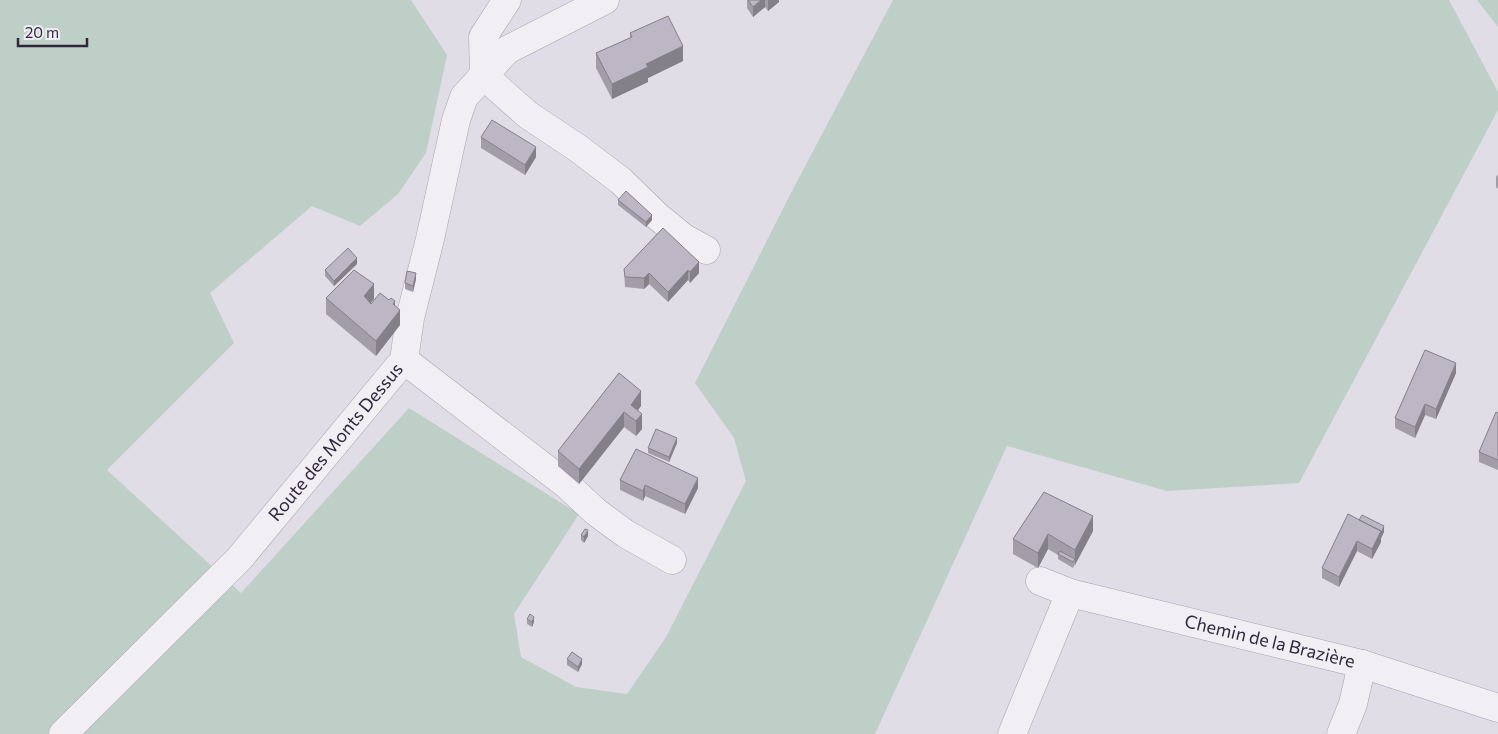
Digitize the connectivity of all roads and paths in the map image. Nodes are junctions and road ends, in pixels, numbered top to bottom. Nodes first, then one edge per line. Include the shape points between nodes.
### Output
1 (507, 0) edge
2 (605, 0) edge
3 (484, 76) junction
4 (706, 250) dead end
5 (404, 360) junction
6 (672, 560) dead end
7 (1040, 581) dead end
8 (1070, 593) junction
9 (1362, 664) junction
10 (1498, 708) edge
11 (63, 734) edge
12 (1012, 734) edge
13 (1340, 734) edge

1 - 3 street via 483,37
2 - 3 street, Route des Monts Dessus via 507,50
3 - 4 street via 528,115 621,182 684,238
3 - 5 street, Route des Monts Dessus via 464,97 456,120 410,318
5 - 6 street via 567,485 596,512 626,534
5 - 11 street, Route des Monts Dessus via 238,559
7 - 8 street, Chemin de la Brazière
8 - 9 street, Chemin de la Brazière
8 - 12 street
9 - 10 street, Chemin de la Brazière
9 - 13 street via 1353,704

